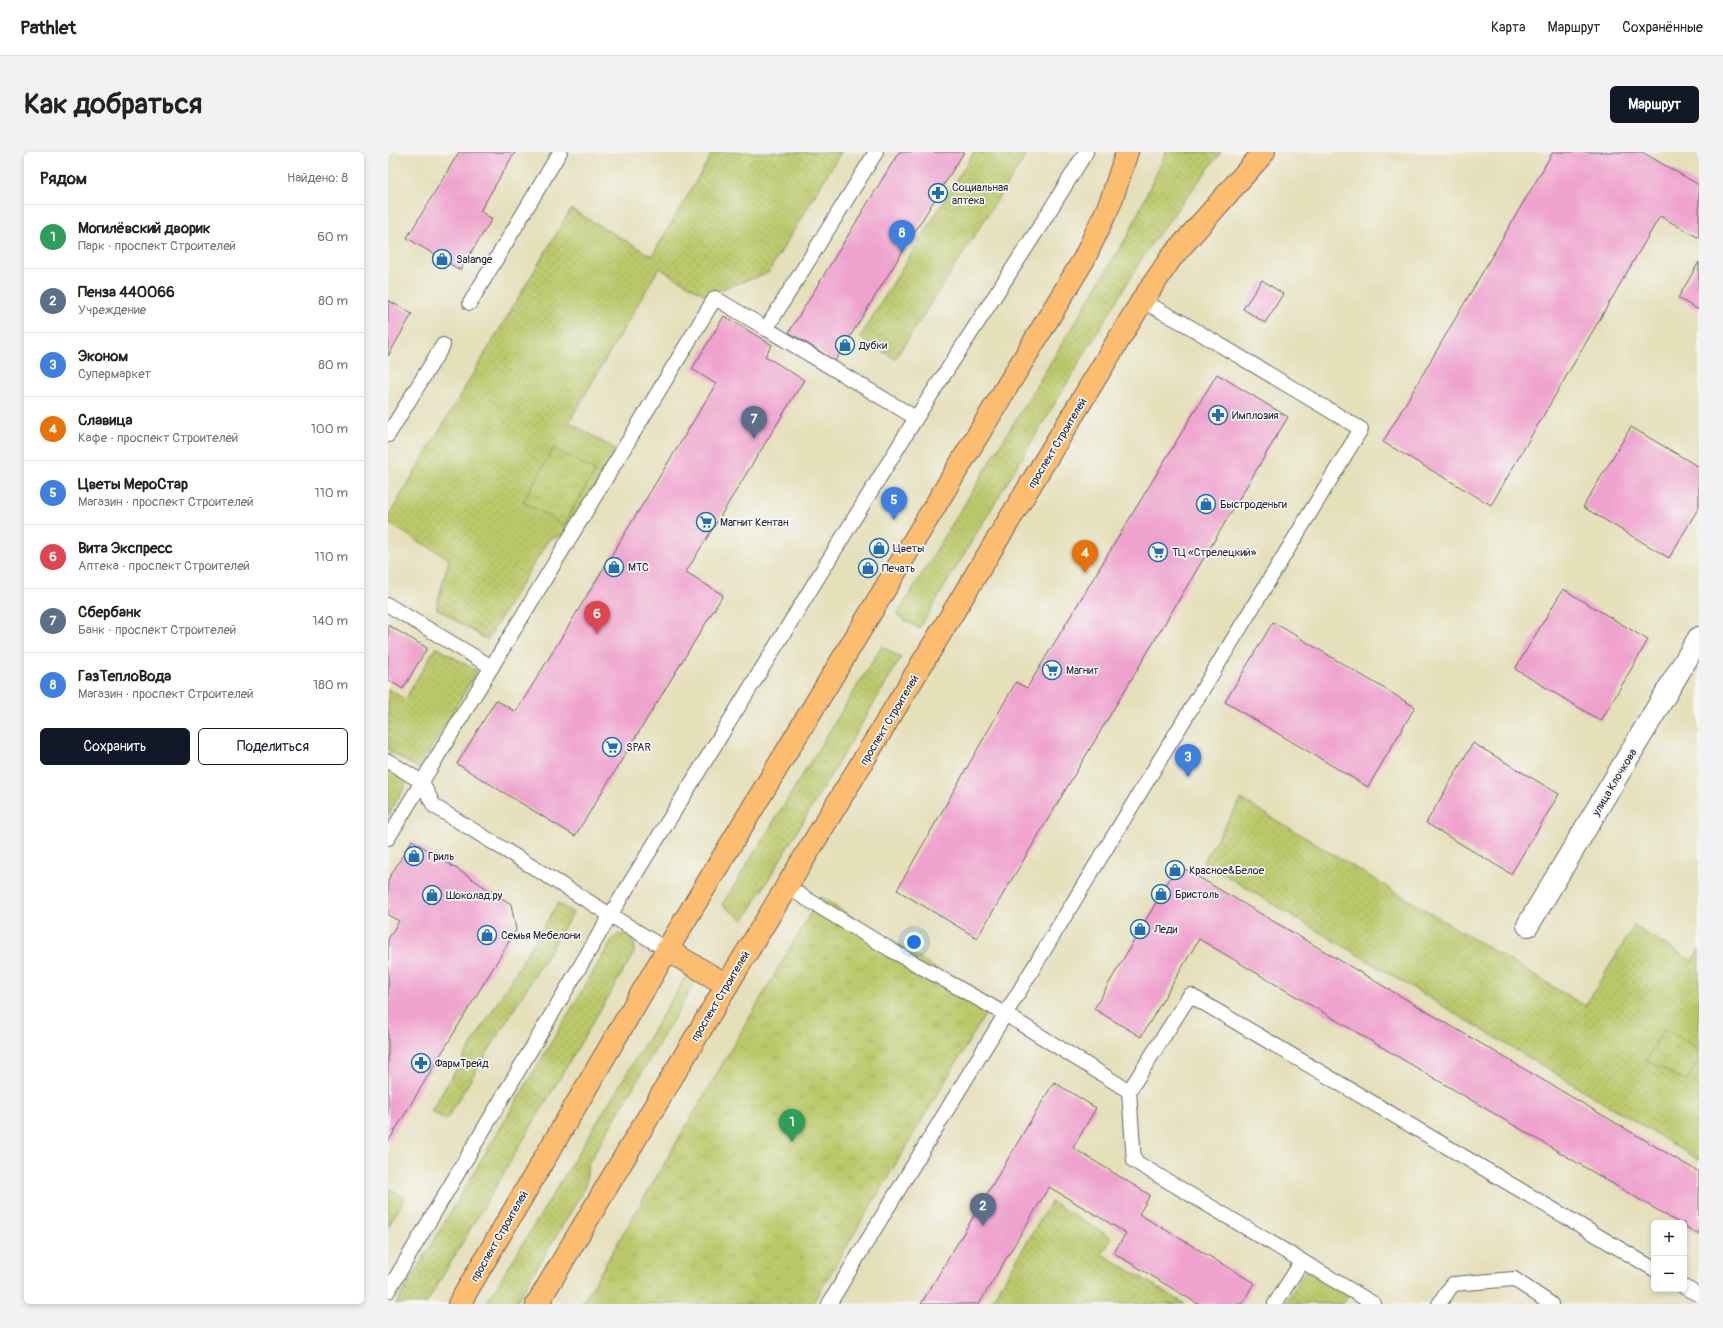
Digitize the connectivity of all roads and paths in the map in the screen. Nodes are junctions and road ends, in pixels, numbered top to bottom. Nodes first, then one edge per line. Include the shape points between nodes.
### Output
1 (560, 152) edge
2 (876, 152) edge
3 (1086, 152) edge
4 (1127, 152) edge
5 (1264, 152) edge
6 (1142, 301) junction
7 (470, 302) dead end
8 (766, 328) junction
9 (443, 345) dead end
10 (916, 418) junction
11 (388, 435) edge
12 (388, 605) edge
13 (1699, 638) edge
14 (492, 667) junction
15 (388, 761) edge
16 (422, 782) junction
17 (388, 838) edge
18 (787, 887) junction
19 (611, 914) junction
20 (1528, 925) dead end
21 (667, 950) junction
22 (727, 985) junction
23 (1005, 1014) junction
24 (1129, 1091) junction
25 (1302, 1261) junction
26 (1651, 1267) edge
27 (1687, 1289) edge
28 (388, 1291) edge
29 (1699, 1295) edge
30 (459, 1304) edge
31 (537, 1304) edge
32 (829, 1304) edge
33 (1275, 1304) edge
34 (1374, 1304) edge
35 (1439, 1304) edge
36 (1551, 1304) edge

1 - 7 lane
2 - 8 lane
3 - 10 lane
4 - 21 main road, проспект Строителей via 1111,201 1084,259
5 - 6 main road, проспект Строителей via 1171,258
6 - 18 main road, проспект Строителей
6 - 23 lane via 1361,429
8 - 10 lane
8 - 14 lane via 715,298
9 - 11 lane
10 - 19 lane
12 - 14 lane
13 - 20 street, улица Клочкова
14 - 16 lane
15 - 16 lane
16 - 17 lane
16 - 19 lane via 434,806
18 - 22 main road, проспект Строителей
18 - 23 lane via 891,950
19 - 21 lane
19 - 28 lane
21 - 22 main road
21 - 30 main road, проспект Строителей
22 - 31 main road, проспект Строителей
23 - 24 lane
23 - 32 lane
24 - 25 lane via 1134,1160
24 - 26 lane via 1190,995
25 - 33 lane
25 - 34 lane
27 - 29 lane
35 - 36 lane via 1453,1284 1514,1279

